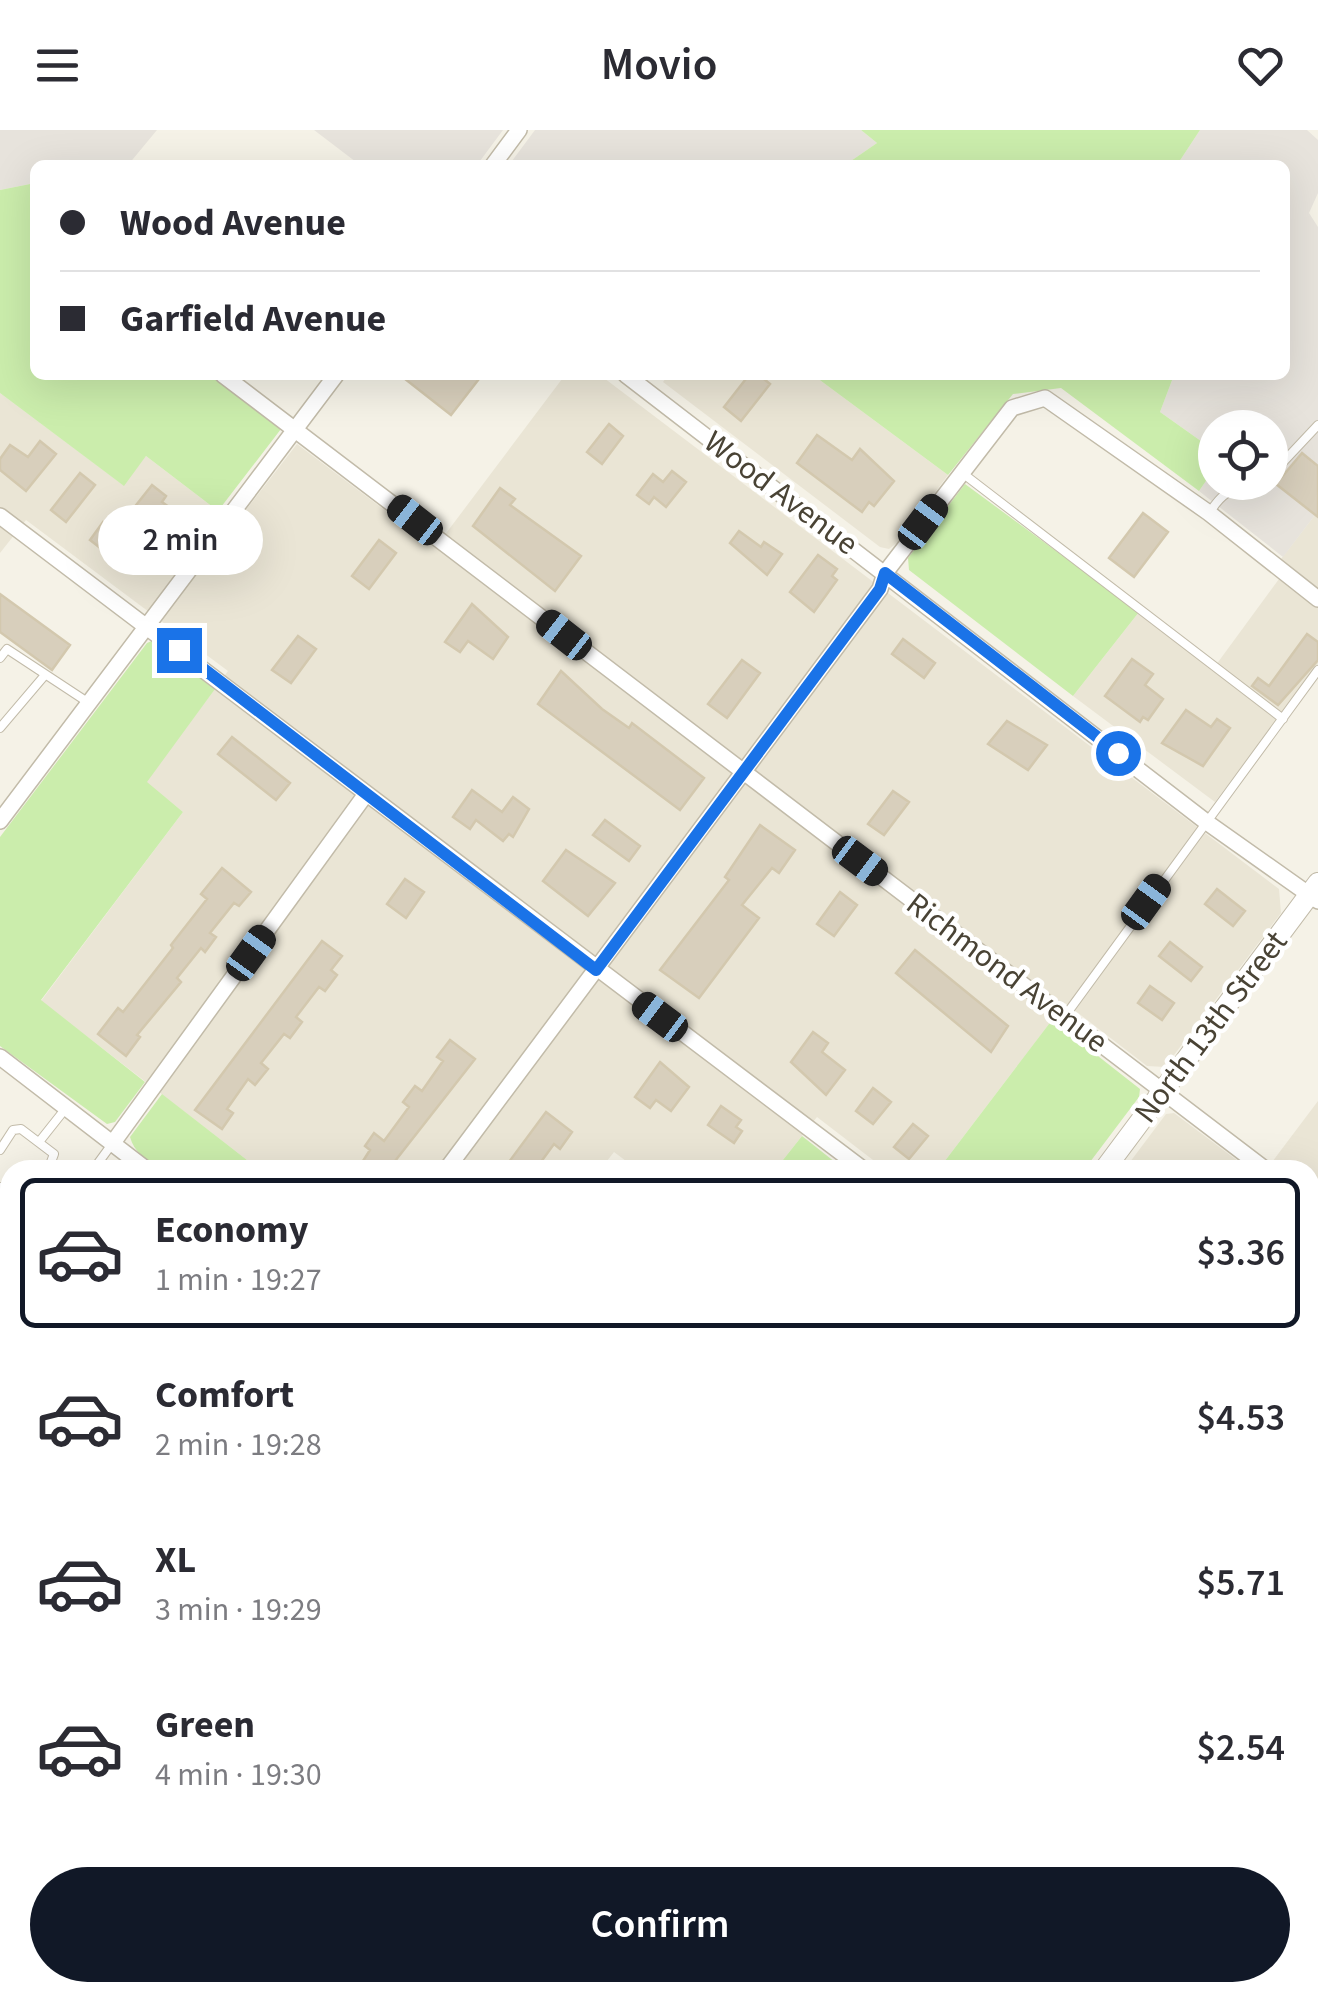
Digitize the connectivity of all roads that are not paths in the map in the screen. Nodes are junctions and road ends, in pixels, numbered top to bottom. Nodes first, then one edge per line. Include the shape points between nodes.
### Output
1 (519, 130) edge
2 (497, 160) edge
3 (230, 380) edge
4 (332, 380) edge
5 (633, 380) edge
6 (1318, 425) edge
7 (296, 429) junction
8 (1288, 457) edge
9 (960, 472) junction
10 (1218, 500) edge
11 (1209, 513) junction
12 (0, 516) edge
13 (885, 573) junction
14 (1318, 599) edge
15 (148, 626) junction
16 (0, 658) edge
17 (1318, 670) edge
18 (45, 675) junction
19 (89, 704) junction
20 (1282, 720) junction
21 (0, 728) edge
22 (743, 772) junction
23 (366, 794) junction
24 (1205, 820) junction
25 (0, 822) edge
26 (1315, 893) edge
27 (596, 970) junction
28 (1065, 1016) junction
29 (0, 1057) edge
30 (1163, 1091) junction
31 (66, 1108) junction
32 (39, 1142) junction
33 (112, 1144) junction
34 (0, 1150) edge
35 (52, 1160) edge
36 (100, 1160) edge
37 (133, 1160) edge
38 (454, 1160) edge
39 (851, 1160) edge
40 (1111, 1160) edge
41 (1251, 1160) edge

1 - 2 street
3 - 7 street, Richmond Avenue
4 - 7 street
5 - 13 street, Wood Avenue
6 - 8 lane
7 - 15 street
7 - 22 street, Richmond Avenue
9 - 11 street via 1012,408 1045,398
9 - 13 street
9 - 20 lane
10 - 11 lane
11 - 14 street
12 - 15 street
13 - 22 street via 880,589
13 - 24 street, Wood Avenue
15 - 19 street
15 - 23 street
16 - 18 lane via 7,649
17 - 20 lane
18 - 19 lane
18 - 21 lane
19 - 25 street
20 - 24 lane
22 - 27 street
22 - 28 street, Richmond Avenue
23 - 27 street
23 - 33 street
24 - 26 street, Wood Avenue
24 - 28 lane
26 - 30 street, North 13th Street
27 - 38 street
27 - 39 street
28 - 30 street, Richmond Avenue
29 - 31 street
30 - 40 street, North 13th Street
30 - 41 street, Richmond Avenue
31 - 32 lane
31 - 33 street
32 - 34 lane via 13,1130
32 - 35 lane via 54,1154
33 - 36 lane
33 - 37 street

